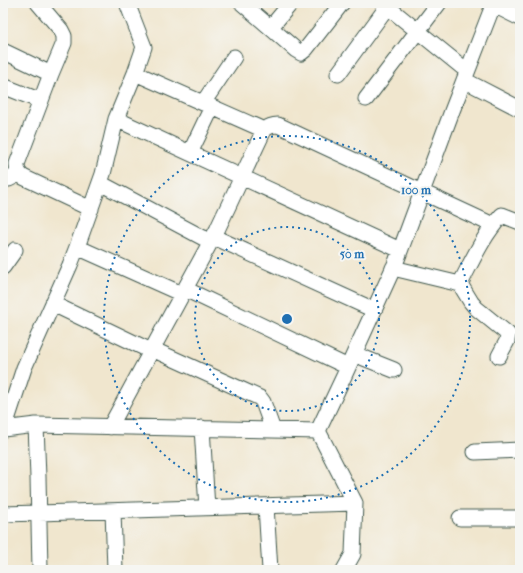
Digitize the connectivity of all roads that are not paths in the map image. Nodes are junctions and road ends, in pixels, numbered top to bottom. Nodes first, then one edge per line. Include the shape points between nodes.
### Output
1 (38, 3) edge
2 (127, 3) edge
3 (242, 3) edge
4 (291, 3) edge
5 (342, 3) edge
6 (439, 3) edge
7 (387, 4) edge
8 (493, 4) edge
9 (520, 18) edge
10 (271, 28) junction
11 (418, 31) junction
12 (3, 51) edge
13 (234, 58) dead end
14 (135, 73) junction
15 (51, 74) junction
16 (338, 74) dead end
17 (466, 76) junction
18 (3, 86) edge
19 (366, 99) dead end
20 (41, 100) junction
21 (208, 105) junction
22 (520, 109) edge
23 (116, 119) junction
24 (264, 130) junction
25 (190, 154) junction
26 (19, 174) junction
27 (242, 178) junction
28 (3, 180) edge
29 (100, 183) junction
30 (422, 193) junction
31 (91, 209) junction
32 (520, 222) edge
33 (493, 226) junction
34 (212, 239) junction
35 (77, 247) junction
36 (15, 250) dead end
37 (400, 250) junction
38 (3, 267) edge
39 (393, 268) junction
40 (460, 284) junction
41 (184, 292) junction
42 (53, 304) junction
43 (374, 310) junction
44 (152, 350) junction
45 (499, 356) dead end
46 (351, 361) junction
47 (394, 370) dead end
48 (36, 425) junction
49 (110, 427) junction
50 (202, 428) junction
51 (4, 429) edge
52 (273, 430) junction
53 (318, 431) junction
54 (520, 450) edge
55 (474, 452) dead end
56 (355, 503) junction
57 (266, 506) junction
58 (207, 508) junction
59 (113, 511) junction
60 (3, 514) edge
61 (39, 514) junction
62 (460, 518) dead end
63 (520, 518) edge
64 (40, 570) edge
65 (115, 570) edge
66 (270, 570) edge
67 (344, 570) edge

1 - 15 street via 64,36 64,43
2 - 14 street via 144,47
3 - 10 street
4 - 10 street
5 - 10 street via 301,53
6 - 11 street
7 - 11 street
7 - 16 street
8 - 9 street
8 - 17 street
11 - 17 street
11 - 19 street
12 - 15 street
13 - 21 street
14 - 21 street
14 - 23 street
15 - 20 street
17 - 22 street
17 - 30 street
18 - 20 street
20 - 26 street via 17,164
21 - 24 street
21 - 25 street
23 - 25 street
23 - 29 street
24 - 27 street
24 - 30 street via 268,126 278,125
25 - 27 street
26 - 28 street
26 - 31 street
27 - 34 street
27 - 37 street
29 - 31 street
29 - 34 street
30 - 33 street
30 - 37 street
31 - 35 street
32 - 33 street via 502,215
33 - 40 street
34 - 41 street
34 - 43 street
35 - 41 street
35 - 42 street
36 - 38 street
37 - 39 street
39 - 40 street
39 - 43 street
40 - 45 street via 476,308 508,334
41 - 44 street
41 - 46 street
42 - 44 street
42 - 51 street via 24,368
43 - 46 street
44 - 49 street
44 - 52 street via 260,398
46 - 47 street
46 - 53 street
48 - 49 street
48 - 51 street
48 - 61 street
49 - 50 street
50 - 52 street
50 - 58 street
52 - 53 street
53 - 56 street
54 - 55 street
56 - 57 street
56 - 67 street via 352,554
57 - 58 street
57 - 66 street
58 - 59 street
59 - 61 street
59 - 65 street
60 - 61 street
61 - 64 street
62 - 63 street

